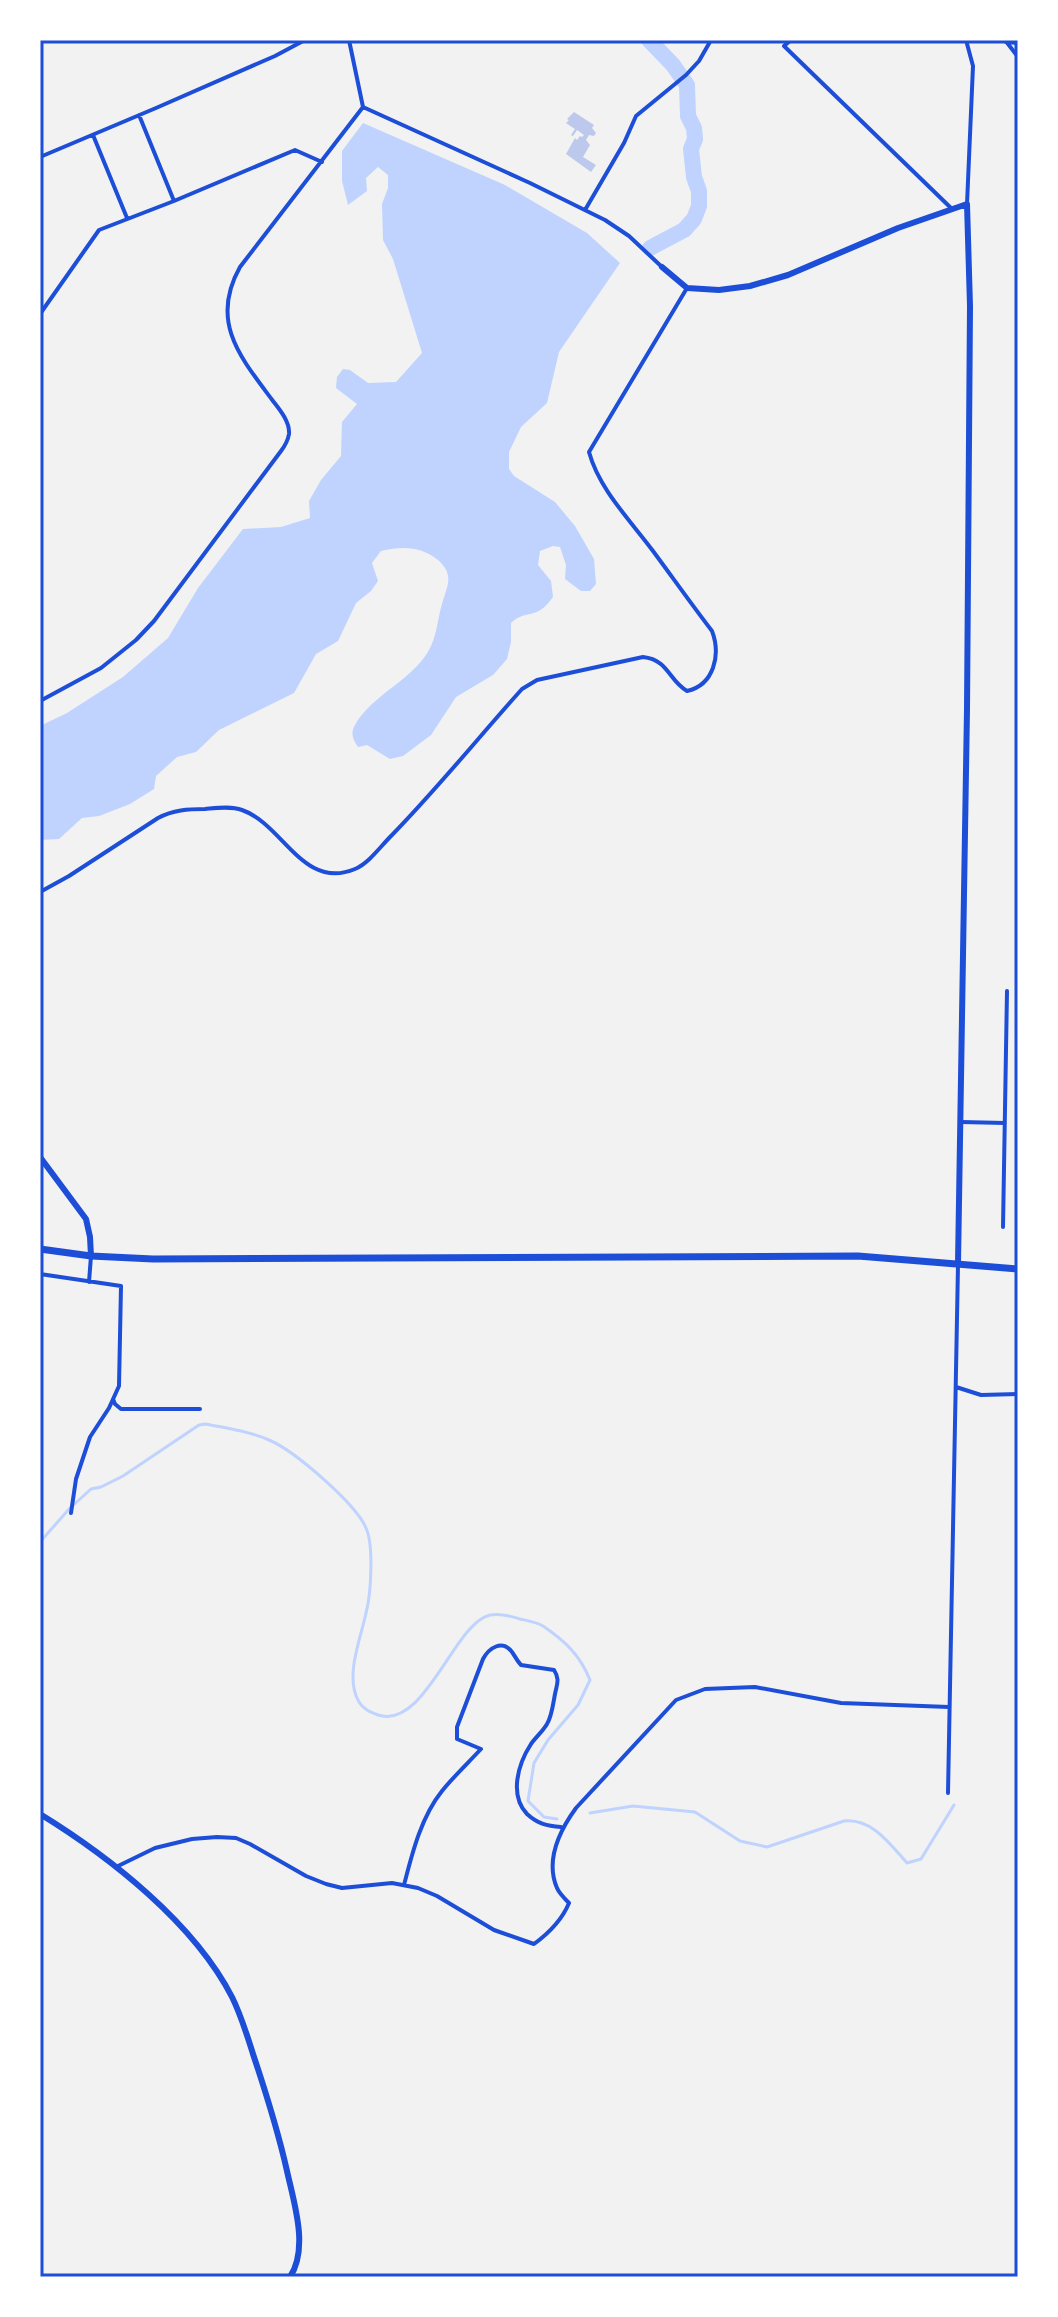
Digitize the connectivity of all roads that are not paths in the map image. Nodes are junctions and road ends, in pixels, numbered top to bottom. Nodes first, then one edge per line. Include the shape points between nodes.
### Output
1 (305, 40) edge
2 (349, 40) edge
3 (711, 40) edge
4 (791, 40) edge
5 (966, 40) edge
6 (1005, 41) edge
7 (1018, 43) edge
8 (1018, 57) edge
9 (363, 107) junction
10 (139, 115) junction
11 (93, 135) junction
12 (40, 157) edge
13 (322, 162) junction
14 (174, 201) junction
15 (967, 204) junction
16 (951, 208) junction
17 (585, 210) junction
18 (127, 218) junction
19 (662, 267) joint
20 (687, 288) junction
21 (40, 314) edge
22 (40, 701) edge
23 (40, 892) edge
24 (1007, 991) dead end
25 (961, 1122) junction
26 (1005, 1123) junction
27 (40, 1157) edge
28 (1003, 1227) dead end
29 (40, 1249) edge
30 (91, 1256) junction
31 (958, 1263) junction
32 (1018, 1269) edge
33 (40, 1274) edge
34 (89, 1282) junction
35 (956, 1387) junction
36 (1018, 1394) edge
37 (113, 1399) junction
38 (200, 1409) dead end
39 (71, 1513) dead end
40 (949, 1707) junction
41 (948, 1793) dead end
42 (40, 1814) edge
43 (562, 1827) junction
44 (116, 1867) junction
45 (404, 1885) junction
46 (290, 2277) edge

1 - 10 street
2 - 9 street
3 - 17 street via 686,75 636,116
4 - 16 street via 784,46
5 - 15 street via 973,66
6 - 7 street
6 - 8 street
9 - 13 street
9 - 17 street
10 - 11 street
10 - 14 street
11 - 12 street
11 - 18 street
13 - 14 street via 295,150
13 - 22 street via 240,267 229,294 228,331 241,359 286,420 289,435 281,451 136,640 101,668
14 - 18 street
15 - 16 street
15 - 25 street
16 - 20 street via 788,275 719,290
17 - 19 street via 629,236
18 - 21 street via 99,230
19 - 20 street
20 - 23 street via 589,452 610,494 712,631 717,643 708,681 687,691 655,659 643,657 537,680 522,689 410,816 354,869 317,870 242,810 191,809 158,818
24 - 26 street
25 - 26 street
25 - 31 street
26 - 28 street
27 - 30 street via 86,1219
29 - 30 highway
30 - 31 highway via 858,1256
30 - 34 street
31 - 32 highway
31 - 35 street
33 - 34 street
34 - 37 street via 121,1286 119,1386
35 - 36 street via 981,1395
35 - 40 street
37 - 38 street via 121,1409
37 - 39 street via 90,1437
40 - 41 street
40 - 43 street via 832,1702 755,1687 705,1689 676,1700
42 - 44 street
43 - 45 street via 553,1872 557,1889 569,1903 549,1933 534,1944
43 - 45 street via 534,1820 518,1800 517,1785 529,1747 548,1722 557,1674 521,1665 508,1649 494,1646 483,1659 457,1727 457,1739 481,1749 429,1811
44 - 45 street via 155,1848 192,1839 236,1838 326,1884
44 - 46 street via 164,1909 232,1997 266,2090 296,2216 300,2258

